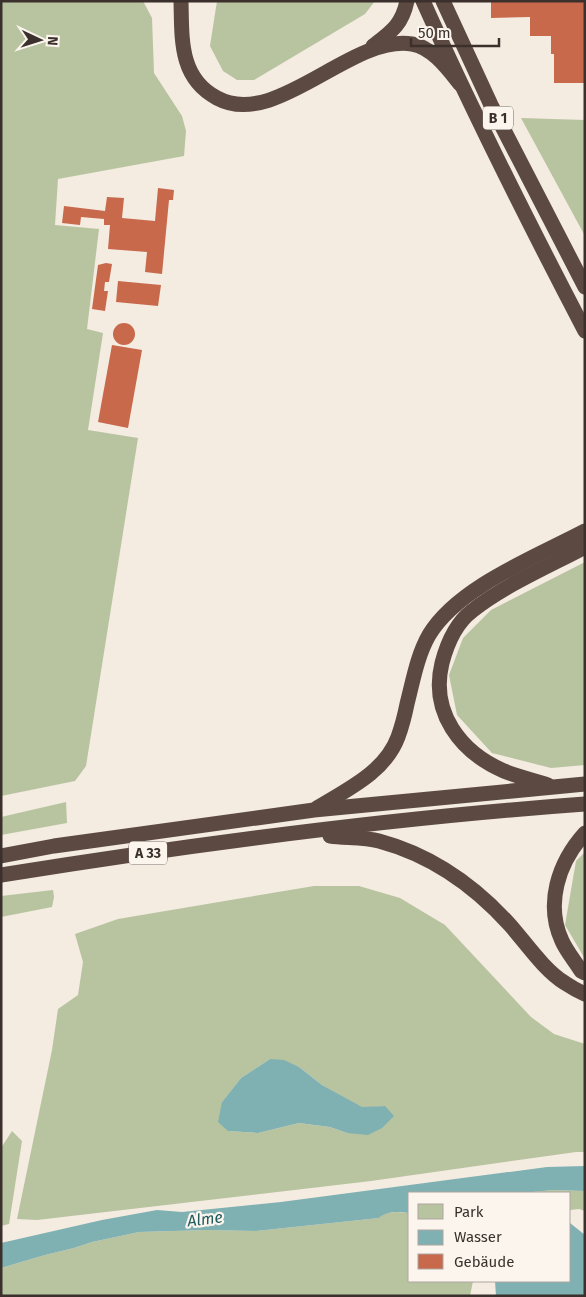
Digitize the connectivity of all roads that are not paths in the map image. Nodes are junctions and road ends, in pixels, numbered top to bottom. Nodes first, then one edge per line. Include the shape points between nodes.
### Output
1 (180, 1) edge
2 (407, 1) edge
3 (423, 1) edge
4 (444, 1) edge
5 (366, 52) junction
6 (460, 84) junction
7 (585, 287) edge
8 (585, 331) edge
9 (585, 531) edge
10 (585, 547) edge
11 (585, 784) edge
12 (554, 787) junction
13 (585, 804) edge
14 (314, 810) junction
15 (296, 833) junction
16 (585, 833) edge
17 (1, 856) edge
18 (1, 876) edge
19 (585, 973) edge
20 (585, 994) edge

1 - 5 highway via 182,43 187,65 195,81 208,94 224,102 258,104
2 - 5 highway via 404,15 395,29
3 - 6 highway, B 1
4 - 7 highway, B 1 via 491,105
5 - 6 highway via 396,43 419,46 430,52
6 - 8 highway, B 1
9 - 14 highway via 486,582 444,615 429,636 414,674 398,737 387,756 366,778
10 - 12 highway via 494,595 470,612 445,650 440,673 440,697 446,718 458,737 478,756 504,771
11 - 12 highway, A 33
12 - 14 highway, A 33
13 - 15 highway, A 33
14 - 17 highway, A 33
15 - 18 highway, A 33
15 - 20 highway via 378,840 418,854 454,874 503,918 563,982
16 - 19 highway via 565,861 556,881 554,903 557,928 563,943

